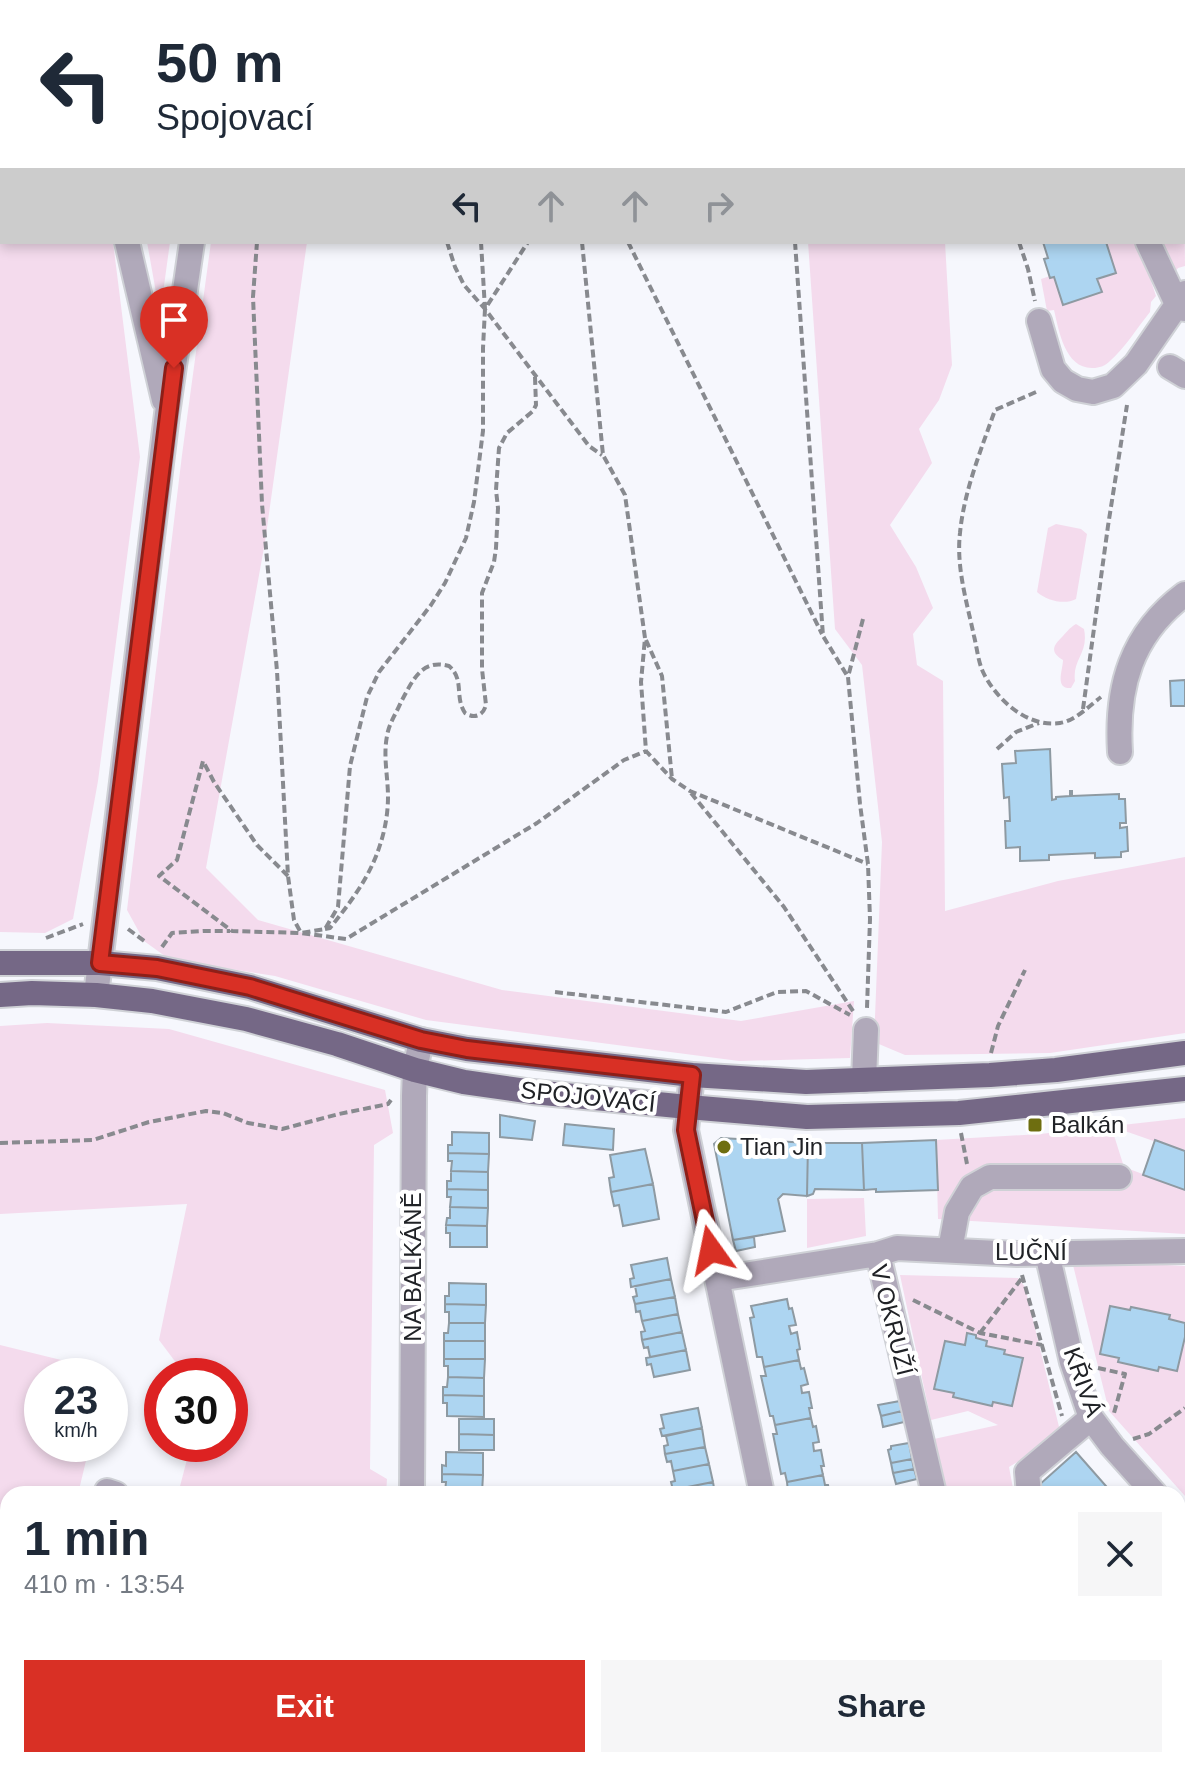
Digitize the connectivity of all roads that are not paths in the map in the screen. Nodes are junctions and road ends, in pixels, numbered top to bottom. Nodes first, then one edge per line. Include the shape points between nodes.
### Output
1 (127, 244) edge
2 (192, 244) edge
3 (1149, 244) edge
4 (1182, 302) edge
5 (1039, 321) road end
6 (167, 414) junction
7 (1185, 594) edge
8 (1120, 752) dead end
9 (0, 963) edge
10 (100, 963) junction
11 (0, 995) edge
12 (96, 995) junction
13 (866, 1030) road end
14 (421, 1040) junction
15 (1185, 1053) edge
16 (415, 1070) junction
17 (692, 1075) junction
18 (864, 1080) junction
19 (1185, 1089) edge
20 (688, 1107) junction
21 (1119, 1177) dead end
22 (950, 1250) junction
23 (1185, 1251) edge
24 (1047, 1253) junction
25 (878, 1254) junction
26 (718, 1279) junction
27 (1091, 1418) junction
28 (412, 1486) edge
29 (760, 1486) edge
30 (932, 1486) edge
31 (1028, 1486) edge
32 (1148, 1486) edge

1 - 6 street
2 - 6 street
3 - 4 street
4 - 5 street via 1136,364 1113,386 1093,392 1063,381 1053,369
6 - 10 street
7 - 8 street via 1155,620 1134,654 1123,684
9 - 10 main road, SPOJOVACÍ
10 - 12 street
10 - 14 main road, SPOJOVACÍ via 157,968 250,987
11 - 12 main road, SPOJOVACÍ
12 - 16 main road, SPOJOVACÍ via 246,1019
13 - 18 street
14 - 16 street, NA BALKÁNĚ
14 - 17 main road, SPOJOVACÍ
15 - 18 main road, SPOJOVACÍ via 1056,1070
16 - 20 main road, SPOJOVACÍ via 533,1092
16 - 28 street, NA BALKÁNĚ
17 - 18 main road, SPOJOVACÍ
17 - 20 street
19 - 20 main road, SPOJOVACÍ via 959,1113 807,1117
20 - 26 street via 686,1130
21 - 22 street via 990,1177 972,1187 957,1212
22 - 24 street, LUČNÍ
22 - 25 street, LUČNÍ via 897,1248
23 - 24 street, LUČNÍ
24 - 27 street, KŘIVÁ
25 - 26 street, V OKRUŽÍ
25 - 30 street, V OKRUŽÍ
26 - 29 street
27 - 31 street via 1027,1472
27 - 32 street, KŘIVÁ

